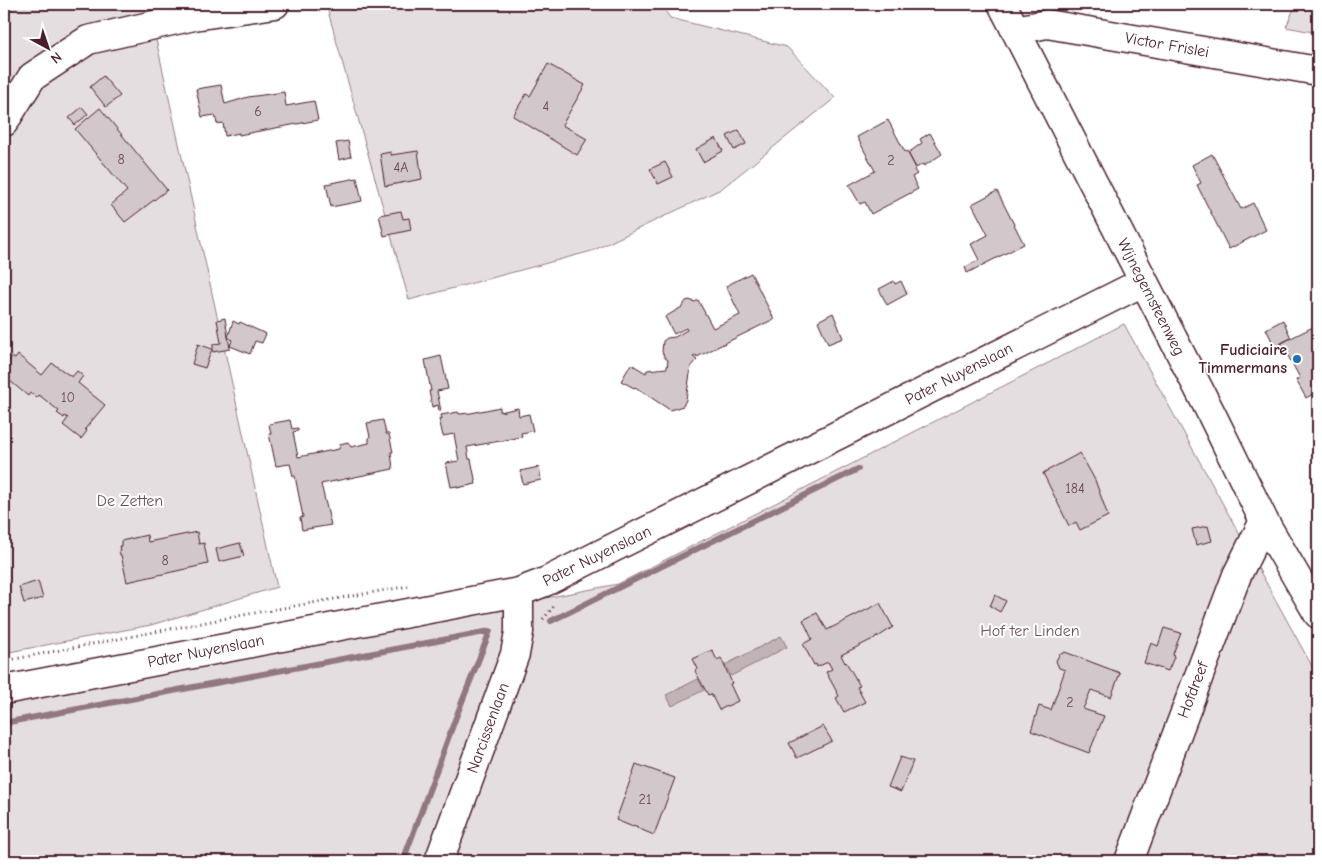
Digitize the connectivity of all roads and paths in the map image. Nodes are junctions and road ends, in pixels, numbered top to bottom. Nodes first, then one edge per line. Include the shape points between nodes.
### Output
1 (275, 4) edge
2 (1002, 4) edge
3 (1015, 30) junction
4 (1318, 71) edge
5 (4, 122) edge
6 (1143, 282) junction
7 (1264, 522) junction
8 (410, 586) dead end
9 (519, 592) junction
10 (1318, 614) edge
11 (4, 661) edge
12 (4, 690) edge
13 (439, 861) edge
14 (1129, 861) edge

1 - 5 street via 194,16 88,40 32,78
2 - 3 street, Wijnegemsteenweg
3 - 4 street, Victor Frislei via 1047,24
3 - 6 street, Wijnegemsteenweg
6 - 7 street, Wijnegemsteenweg
6 - 9 street, Pater Nuyenslaan via 560,575
7 - 10 street, Wijnegemsteenweg
7 - 14 street, Hofdreef via 1237,575
8 - 11 path
9 - 12 street, Pater Nuyenslaan
9 - 13 street, Narcissenlaan via 519,632 515,654

